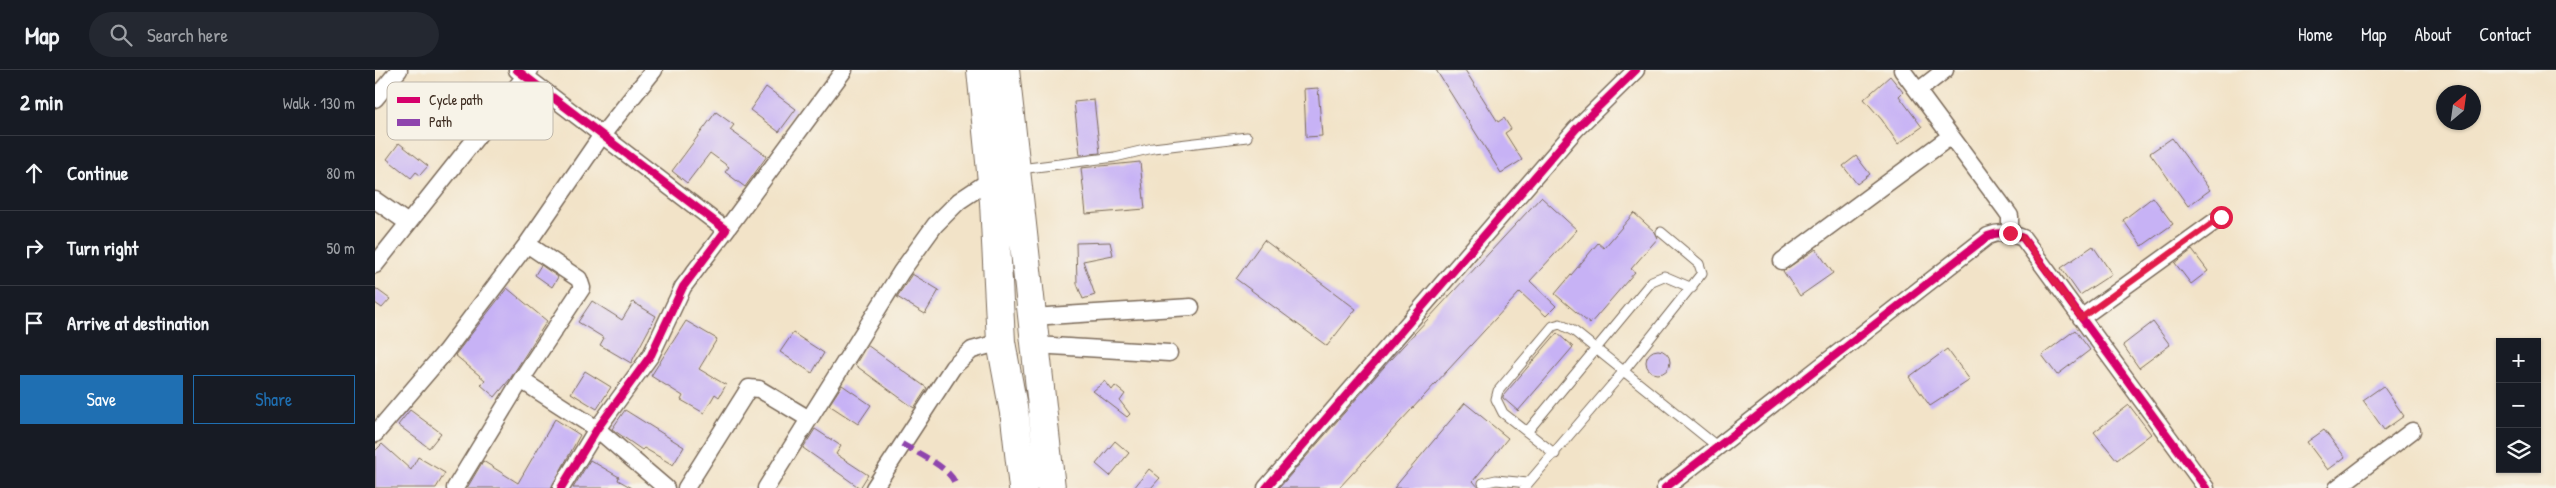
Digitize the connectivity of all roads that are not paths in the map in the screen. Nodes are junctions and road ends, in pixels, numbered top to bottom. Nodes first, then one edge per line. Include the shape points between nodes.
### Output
1 (399, 70) edge
2 (654, 70) edge
3 (981, 70) edge
4 (1005, 70) edge
5 (1636, 70) edge
6 (1903, 70) edge
7 (1945, 70) edge
8 (524, 72) edge
9 (839, 72) edge
10 (389, 82) edge
11 (516, 82) edge
12 (536, 82) edge
13 (387, 84) edge
14 (1918, 91) junction
15 (553, 95) edge
16 (375, 99) edge
17 (602, 135) junction
18 (1951, 136) junction
19 (1247, 137) dead end
20 (472, 140) edge
21 (1004, 174) junction
22 (375, 200) edge
23 (2221, 217) dead end
24 (408, 223) junction
25 (726, 230) junction
26 (1661, 232) dead end
27 (2010, 233) junction
28 (527, 244) junction
29 (1782, 262) dead end
30 (375, 265) edge
31 (1692, 288) junction
32 (1191, 307) dead end
33 (1032, 316) junction
34 (2081, 318) junction
35 (1001, 342) junction
36 (1035, 345) junction
37 (1597, 350) junction
38 (1169, 353) dead end
39 (1623, 372) junction
40 (521, 380) junction
41 (809, 419) junction
42 (597, 429) junction
43 (2412, 431) dead end
44 (1527, 432) junction
45 (375, 434) edge
46 (1718, 447) junction
47 (1555, 454) junction
48 (1483, 483) dead end
49 (1526, 486) edge
50 (455, 488) edge
51 (561, 488) edge
52 (666, 488) edge
53 (686, 488) edge
54 (766, 488) edge
55 (874, 488) edge
56 (1023, 488) edge
57 (1051, 488) edge
58 (1266, 488) edge
59 (1665, 488) edge
60 (2206, 488) edge
61 (2337, 488) edge

1 - 10 street
2 - 17 street
3 - 21 highway
4 - 21 highway
5 - 58 street via 1577,129
6 - 14 street
7 - 14 street
8 - 11 street
8 - 12 street
9 - 25 street
13 - 16 street
14 - 18 street
15 - 17 street
17 - 25 street
17 - 28 street
18 - 27 street via 2010,216
18 - 29 street
19 - 21 lane via 1153,148 1115,158
20 - 24 street
21 - 33 highway
21 - 35 highway
21 - 41 street via 959,201 935,225 901,272
22 - 24 street
23 - 34 street
24 - 30 street
25 - 42 street via 683,288 651,355
26 - 31 lane via 1702,267 1702,273
27 - 34 street via 2023,238
27 - 46 street via 1988,236
28 - 40 street via 582,283
28 - 45 street via 445,352
31 - 37 lane via 1664,276 1655,278
31 - 39 lane
32 - 33 street
33 - 36 highway
34 - 60 street
35 - 55 street via 972,350 953,367
35 - 56 highway via 1015,418
36 - 38 street
36 - 57 highway
37 - 39 lane
37 - 44 lane
37 - 44 lane via 1575,332 1560,324 1553,326 1498,391 1496,399 1503,413
39 - 46 lane
39 - 47 lane
40 - 42 street
40 - 50 street
41 - 53 street via 759,389 749,388
41 - 54 street
42 - 51 street
42 - 52 street
43 - 61 street
44 - 47 lane
46 - 59 street
47 - 49 lane
48 - 49 lane via 1496,480

